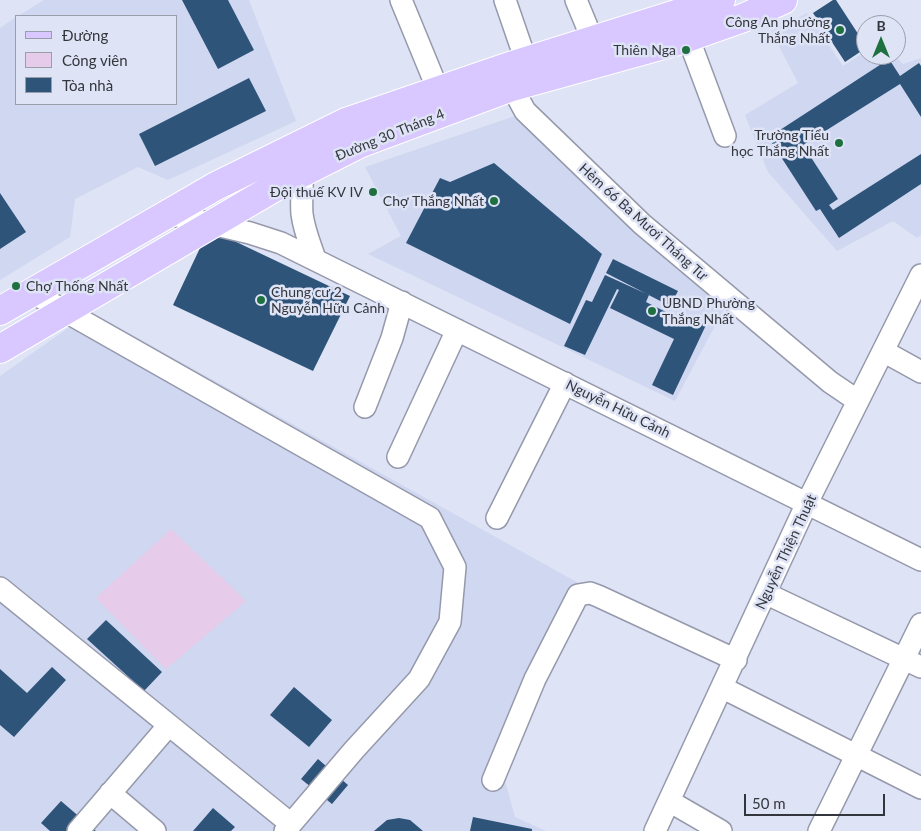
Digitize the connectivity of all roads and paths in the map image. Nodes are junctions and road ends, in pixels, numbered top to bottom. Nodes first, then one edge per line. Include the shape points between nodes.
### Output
1 (401, 0) edge
2 (505, 0) edge
3 (576, 0) edge
4 (783, 0) edge
5 (710, 2) edge
6 (688, 37) junction
7 (593, 40) junction
8 (526, 61) junction
9 (512, 87) junction
10 (438, 90) junction
11 (725, 136) dead end
12 (288, 149) junction
13 (303, 173) junction
14 (169, 214) junction
15 (211, 223) junction
16 (315, 259) junction
17 (921, 275) edge
18 (32, 293) junction
19 (402, 302) junction
20 (0, 311) edge
21 (64, 311) junction
22 (458, 330) junction
23 (0, 349) edge
24 (883, 352) junction
25 (921, 372) edge
26 (565, 383) junction
27 (858, 401) junction
28 (365, 407) dead end
29 (398, 457) dead end
30 (807, 503) junction
31 (497, 518) dead end
32 (921, 560) edge
33 (1, 591) edge
34 (767, 594) junction
35 (921, 624) edge
36 (736, 660) junction
37 (912, 663) edge
38 (722, 688) junction
39 (169, 725) junction
40 (856, 756) junction
41 (493, 780) dead end
42 (921, 788) edge
43 (110, 793) junction
44 (669, 801) junction
45 (288, 827) edge
46 (78, 831) edge
47 (155, 831) edge
48 (655, 831) edge
49 (721, 831) edge
50 (819, 831) edge

1 - 10 street
2 - 8 street
3 - 7 street
4 - 6 main road, Đường 30 Tháng 4
5 - 7 main road, Đường 30 Tháng 4
6 - 9 main road, Đường 30 Tháng 4
6 - 11 street
7 - 8 main road, Đường 30 Tháng 4
8 - 10 main road, Đường 30 Tháng 4
9 - 13 main road, Đường 30 Tháng 4 via 359,144
9 - 27 street, Hẻm 66 Ba Mươi Tháng Tư via 525,112 642,224 830,382
10 - 12 main road, Đường 30 Tháng 4 via 346,122
12 - 13 street
12 - 14 main road, Đường 30 Tháng 4
13 - 15 main road, Đường 30 Tháng 4
13 - 16 street via 302,212
14 - 15 street, Nguyễn Hữu Cảnh
14 - 18 main road, Đường 30 Tháng 4
15 - 16 street, Nguyễn Hữu Cảnh via 281,243
15 - 21 main road, Đường 30 Tháng 4
16 - 19 street, Nguyễn Hữu Cảnh
17 - 24 street, Nguyễn Thiện Thuật
18 - 20 main road, Đường 30 Tháng 4
18 - 21 street
19 - 22 street, Nguyễn Hữu Cảnh
19 - 28 street via 392,338
21 - 23 main road, Đường 30 Tháng 4
21 - 45 street via 430,518 455,567 450,622 419,679
22 - 26 street, Nguyễn Hữu Cảnh
22 - 29 street
24 - 25 street
24 - 27 street, Nguyễn Thiện Thuật
26 - 30 street, Nguyễn Hữu Cảnh
26 - 31 street
27 - 30 street, Nguyễn Thiện Thuật
30 - 32 street, Nguyễn Hữu Cảnh
30 - 34 street, Nguyễn Thiện Thuật
33 - 39 street
34 - 36 street, Nguyễn Thiện Thuật
34 - 37 street
35 - 37 street
36 - 38 street, Nguyễn Thiện Thuật
36 - 41 street via 598,596 590,593 578,595 536,679
37 - 40 street
38 - 40 street
38 - 44 street, Nguyễn Thiện Thuật
39 - 43 street
39 - 45 street
40 - 42 street
40 - 50 street
43 - 46 street
43 - 47 street
44 - 48 street, Nguyễn Thiện Thuật
44 - 49 street

